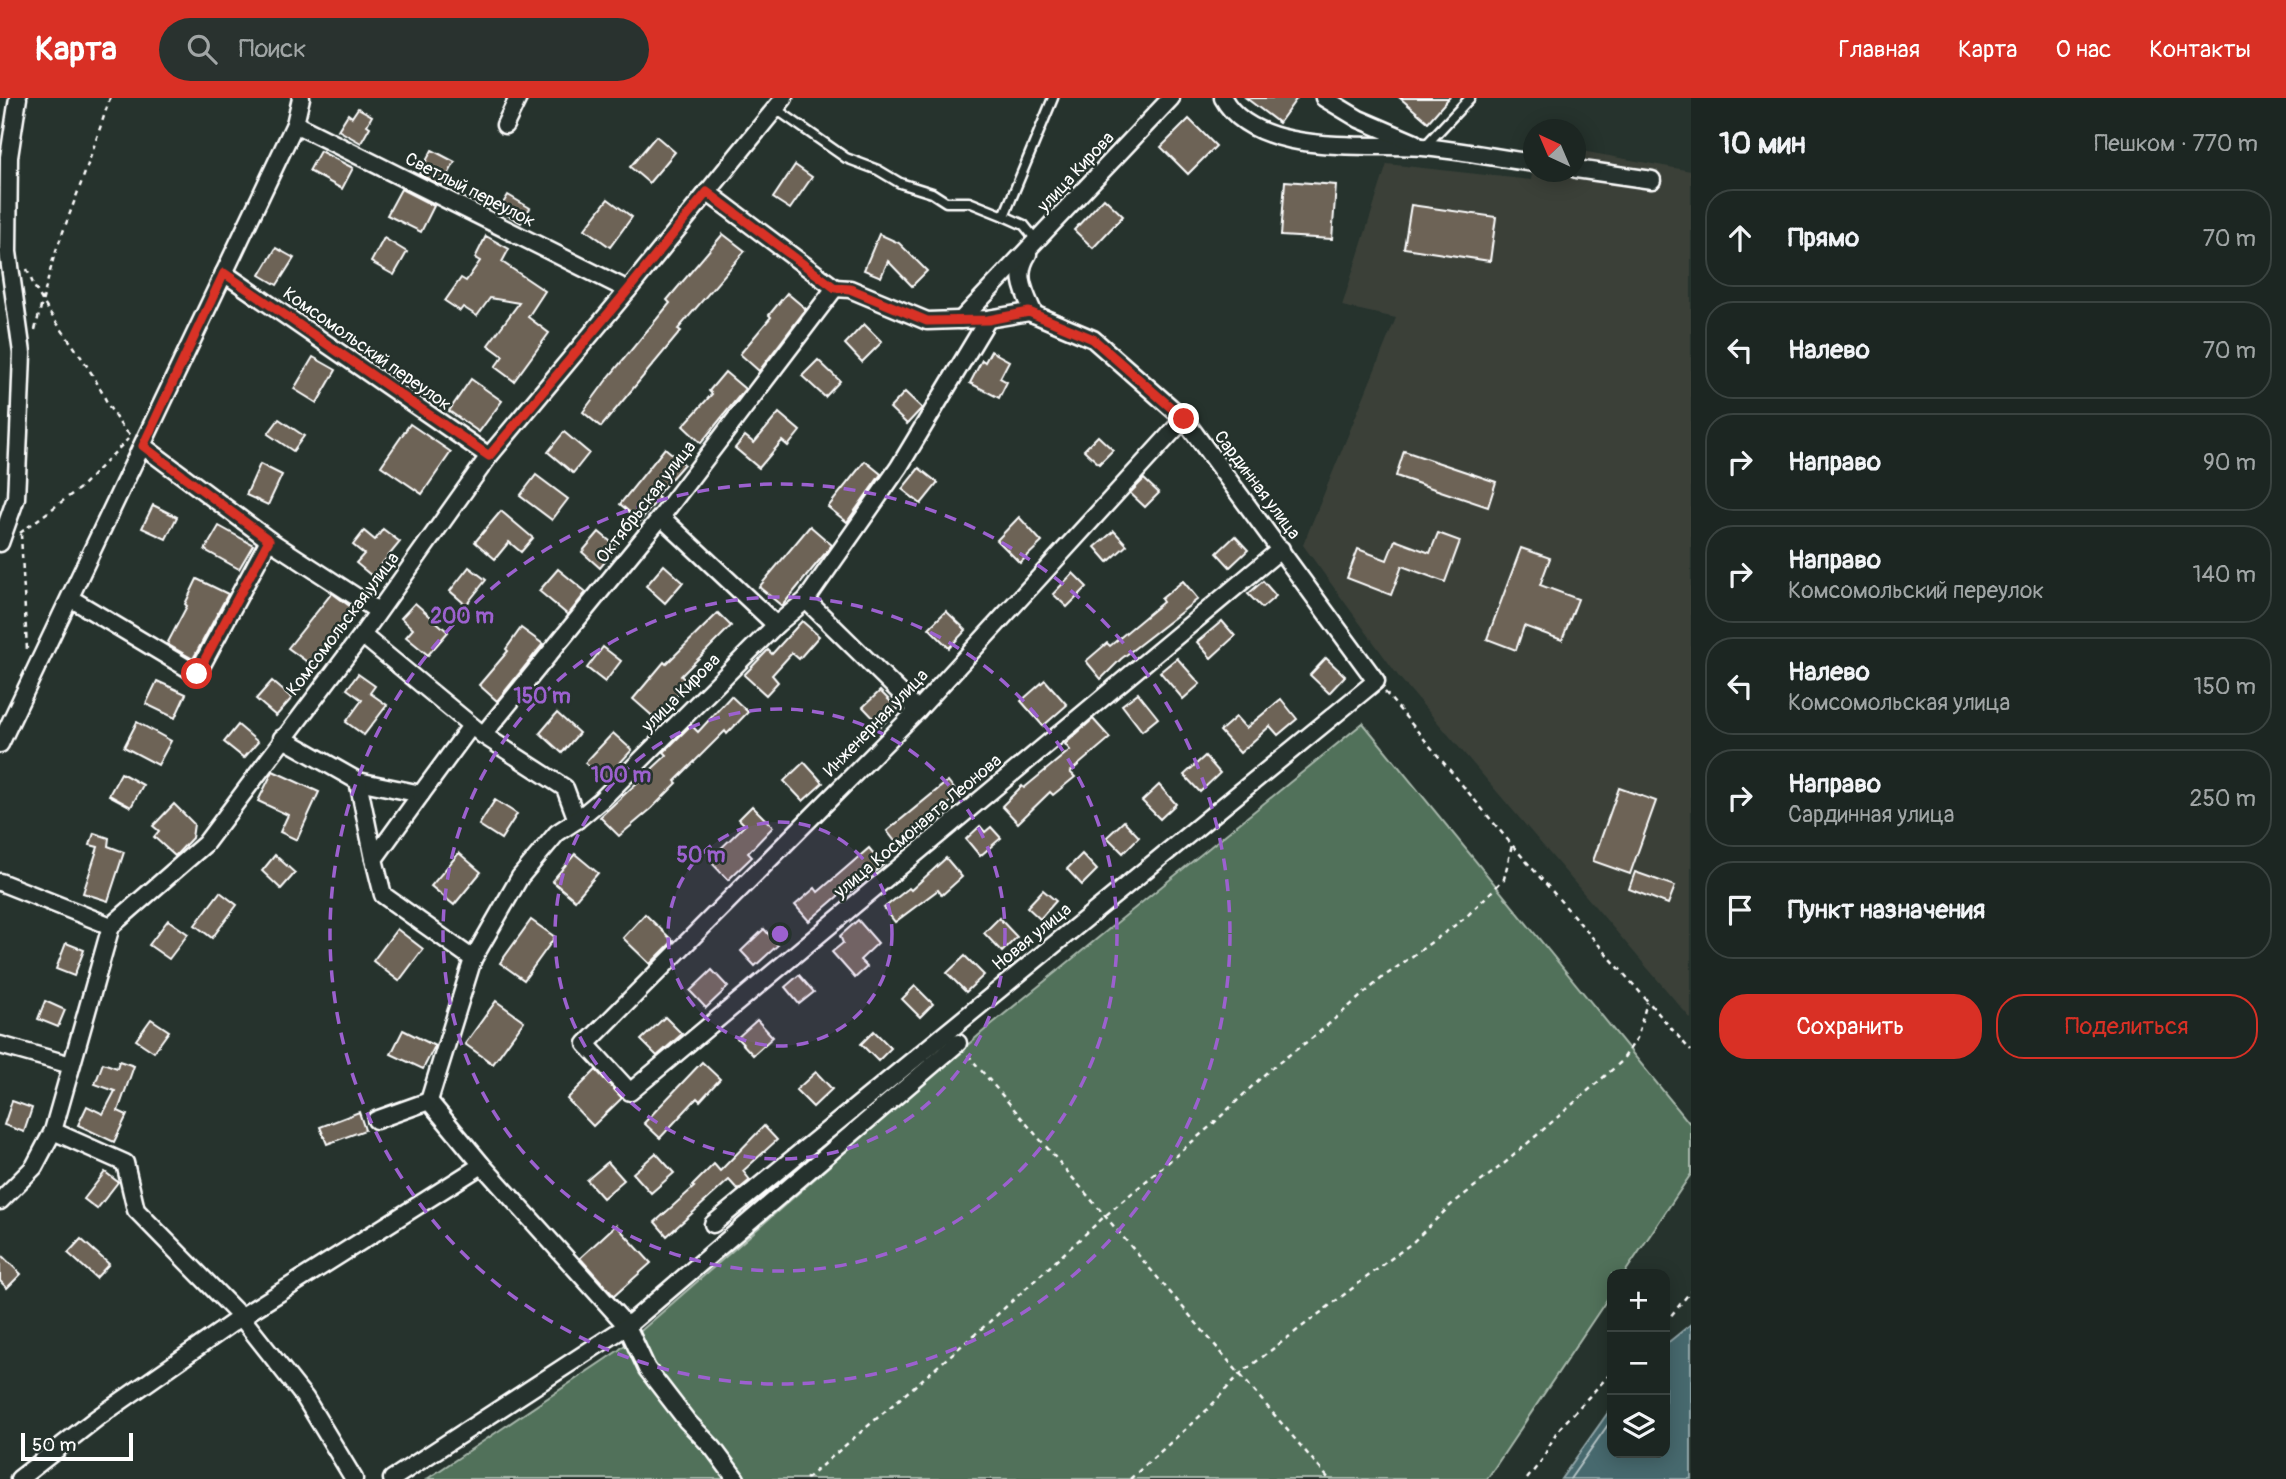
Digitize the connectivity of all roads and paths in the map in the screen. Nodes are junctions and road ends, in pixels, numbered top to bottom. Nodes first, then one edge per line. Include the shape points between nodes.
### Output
1 (18, 98) edge
2 (110, 98) edge
3 (301, 98) edge
4 (518, 98) edge
5 (1053, 98) edge
6 (1171, 98) edge
7 (1223, 98) edge
8 (1324, 98) edge
9 (1470, 98) edge
10 (780, 104) edge
11 (295, 124) junction
12 (505, 125) dead end
13 (1423, 147) junction
14 (1523, 161) edge
15 (1586, 170) edge
16 (1652, 180) dead end
17 (707, 192) junction
18 (1004, 216) junction
19 (1037, 241) junction
20 (27, 267) dead end
21 (224, 273) junction
22 (835, 288) junction
23 (628, 290) junction
24 (42, 303) junction
25 (1034, 314) junction
26 (961, 320) junction
27 (988, 320) junction
28 (35, 330) dead end
29 (1184, 419) junction
30 (139, 439) junction
31 (489, 456) junction
32 (661, 517) junction
33 (20, 523) dead end
34 (20, 533) dead end
35 (269, 540) junction
36 (0, 543) edge
37 (1281, 549) junction
38 (70, 598) junction
39 (806, 600) junction
40 (378, 611) junction
41 (776, 625) junction
42 (362, 635) junction
43 (27, 658) dead end
44 (1376, 681) junction
45 (918, 710) junction
46 (477, 731) junction
47 (282, 738) junction
48 (0, 744) edge
49 (358, 781) junction
50 (421, 794) junction
51 (577, 820) junction
52 (1513, 845) junction
53 (374, 859) junction
54 (0, 882) edge
55 (111, 926) junction
56 (473, 959) junction
57 (1647, 1002) junction
58 (958, 1043) joint
59 (586, 1044) joint
60 (0, 1045) edge
61 (1691, 1051) edge
62 (71, 1065) junction
63 (429, 1101) junction
64 (376, 1120) dead end
65 (53, 1131) junction
66 (482, 1165) junction
67 (0, 1201) edge
68 (1105, 1216) junction
69 (713, 1224) dead end
70 (1691, 1291) edge
71 (1670, 1316) edge
72 (241, 1317) junction
73 (627, 1326) junction
74 (1240, 1374) junction
75 (1607, 1377) edge
76 (19, 1479) edge
77 (354, 1479) edge
78 (392, 1479) edge
79 (736, 1479) edge
80 (806, 1479) edge
81 (1130, 1479) edge
82 (1329, 1479) edge
83 (1527, 1479) edge

1 - 36 street via 9,157 8,252 22,353 19,432 16,498
2 - 24 path
3 - 11 street
4 - 12 street
5 - 18 lane
6 - 19 street, улица Кирова
7 - 13 street via 1239,116 1266,134 1293,141
8 - 13 street
9 - 13 lane
10 - 17 street, Комсомольская улица
10 - 18 lane via 846,158 946,202 969,202
11 - 21 street
11 - 23 street, Светлый переулок
13 - 14 street
15 - 16 street
17 - 22 street, Сардинная улица
17 - 23 street, Комсомольская улица
18 - 19 lane via 1024,225
19 - 25 street via 1021,266 1023,288
19 - 26 street, улица Кирова
20 - 24 path
21 - 30 street
21 - 31 street, Комсомольский переулок
22 - 26 street, Сардинная улица via 850,289 927,321
22 - 32 street, Октябрьская улица
23 - 31 street, Комсомольская улица
24 - 28 path
24 - 30 path via 90,370 120,426
25 - 27 street, Сардинная улица
25 - 29 street, Сардинная улица via 1093,339
26 - 27 street, Сардинная улица
27 - 39 street, улица Кирова via 899,467
29 - 37 street, Сардинная улица
29 - 45 street, Инженерная улица
30 - 34 path
30 - 35 street
30 - 38 street
31 - 40 street, Комсомольская улица
32 - 41 street
32 - 46 street, Октябрьская улица
33 - 43 path
35 - 38 street via 197,674
35 - 40 street
37 - 44 street, Сардинная улица
37 - 59 street, улица Космонавта Леонова via 630,1091
38 - 48 street
39 - 41 street, улица Кирова
39 - 45 street
40 - 42 street, Комсомольская улица
41 - 51 street, улица Кирова
42 - 46 street
42 - 47 street, Комсомольская улица
44 - 52 path
44 - 69 street, Новая улица
45 - 59 street, Инженерная улица
46 - 50 street, Октябрьская улица
46 - 51 street via 565,788
47 - 49 street
47 - 55 street, Комсомольская улица via 205,844
49 - 50 street
49 - 53 street
50 - 53 street, Октябрьская улица
51 - 56 street, улица Кирова via 557,833 520,877
52 - 57 path
52 - 68 path via 1504,879 1465,918 1269,1070
53 - 56 street via 383,895
54 - 55 street
55 - 62 street
56 - 63 street, улица Кирова
57 - 61 path
57 - 74 path via 1637,1038 1621,1062 1413,1242
58 - 68 path
58 - 73 street
60 - 62 street
62 - 65 street
63 - 64 street
63 - 66 street
65 - 67 street via 34,1167
65 - 72 street via 125,1163 136,1210
66 - 72 street
66 - 73 street
68 - 74 path
68 - 80 path
70 - 71 path
72 - 76 street
72 - 77 street via 305,1398
73 - 78 street
73 - 79 street via 647,1369
74 - 81 path
74 - 82 path
75 - 83 path via 1557,1431

